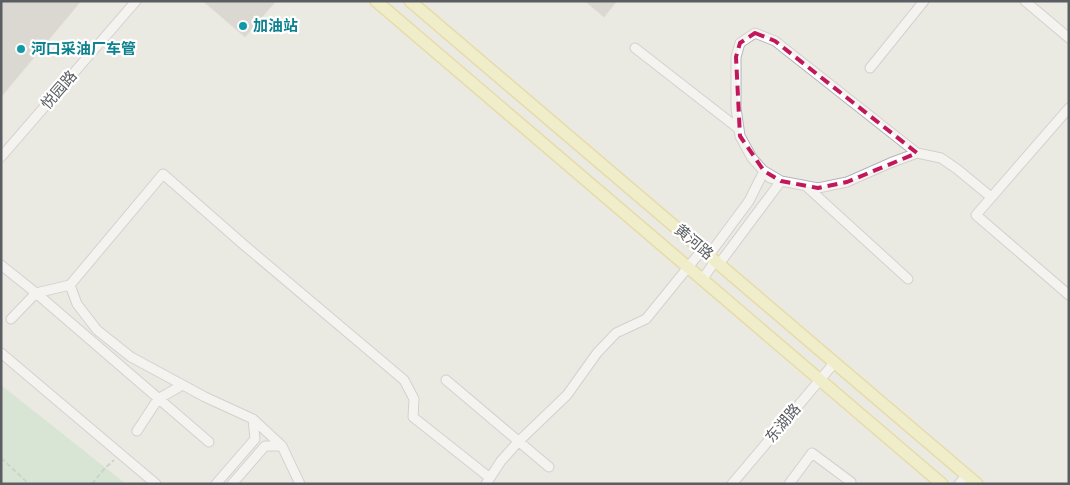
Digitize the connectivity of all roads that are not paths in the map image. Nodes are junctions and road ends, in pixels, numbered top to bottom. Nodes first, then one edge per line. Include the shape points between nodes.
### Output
1 (136, 1) edge
2 (376, 1) edge
3 (410, 1) edge
4 (924, 1) edge
5 (1025, 1) edge
6 (1069, 38) edge
7 (635, 48) dead end
8 (870, 68) dead end
9 (1069, 108) edge
10 (739, 129) junction
11 (917, 153) junction
12 (1, 157) edge
13 (764, 171) junction
14 (781, 181) junction
15 (806, 186) junction
16 (991, 197) junction
17 (711, 258) junction
18 (1, 265) edge
19 (688, 267) junction
20 (908, 279) dead end
21 (702, 280) junction
22 (70, 286) junction
23 (36, 293) junction
24 (1069, 295) edge
25 (10, 319) dead end
26 (1, 353) edge
27 (835, 362) junction
28 (446, 380) dead end
29 (820, 380) junction
30 (179, 387) dead end
31 (158, 399) junction
32 (253, 419) junction
33 (137, 431) dead end
34 (519, 441) junction
35 (209, 442) dead end
36 (282, 446) junction
37 (549, 466) dead end
38 (963, 479) edge
39 (488, 481) edge
40 (156, 484) edge
41 (216, 484) edge
42 (232, 484) edge
43 (300, 484) edge
44 (732, 484) edge
45 (789, 484) edge
46 (849, 484) edge
47 (942, 484) edge
48 (978, 484) edge

1 - 12 street, 悦园路
2 - 19 main road, 黄河路
3 - 17 main road, 黄河路
4 - 8 street
5 - 6 street
7 - 10 street
9 - 16 street
10 - 11 street via 736,57 740,44 755,33 775,41
10 - 13 street via 752,158
11 - 15 street via 847,182 818,188
11 - 16 street via 941,158
13 - 14 street via 770,178
13 - 17 street via 749,201
14 - 15 street
14 - 17 street
15 - 20 street
16 - 24 street via 976,215
17 - 19 street
17 - 21 street
17 - 27 main road, 黄河路
18 - 23 street
19 - 21 main road, 黄河路
19 - 34 street via 646,319 616,333 597,353 567,395
21 - 29 main road, 黄河路
22 - 23 street
22 - 32 street via 76,304 97,330 131,357
22 - 39 street via 163,174 404,380 414,399 413,417
23 - 25 street
23 - 31 street
26 - 40 street
27 - 29 street, 东湖路
27 - 38 main road, 黄河路
28 - 34 street
29 - 44 street, 东湖路
29 - 47 main road, 黄河路
30 - 31 street
31 - 33 street
31 - 35 street
32 - 36 street
32 - 41 street via 254,439
34 - 37 street
34 - 39 street
36 - 42 street via 265,446
36 - 43 street
38 - 48 main road, 黄河路
45 - 46 street via 812,453 851,482

